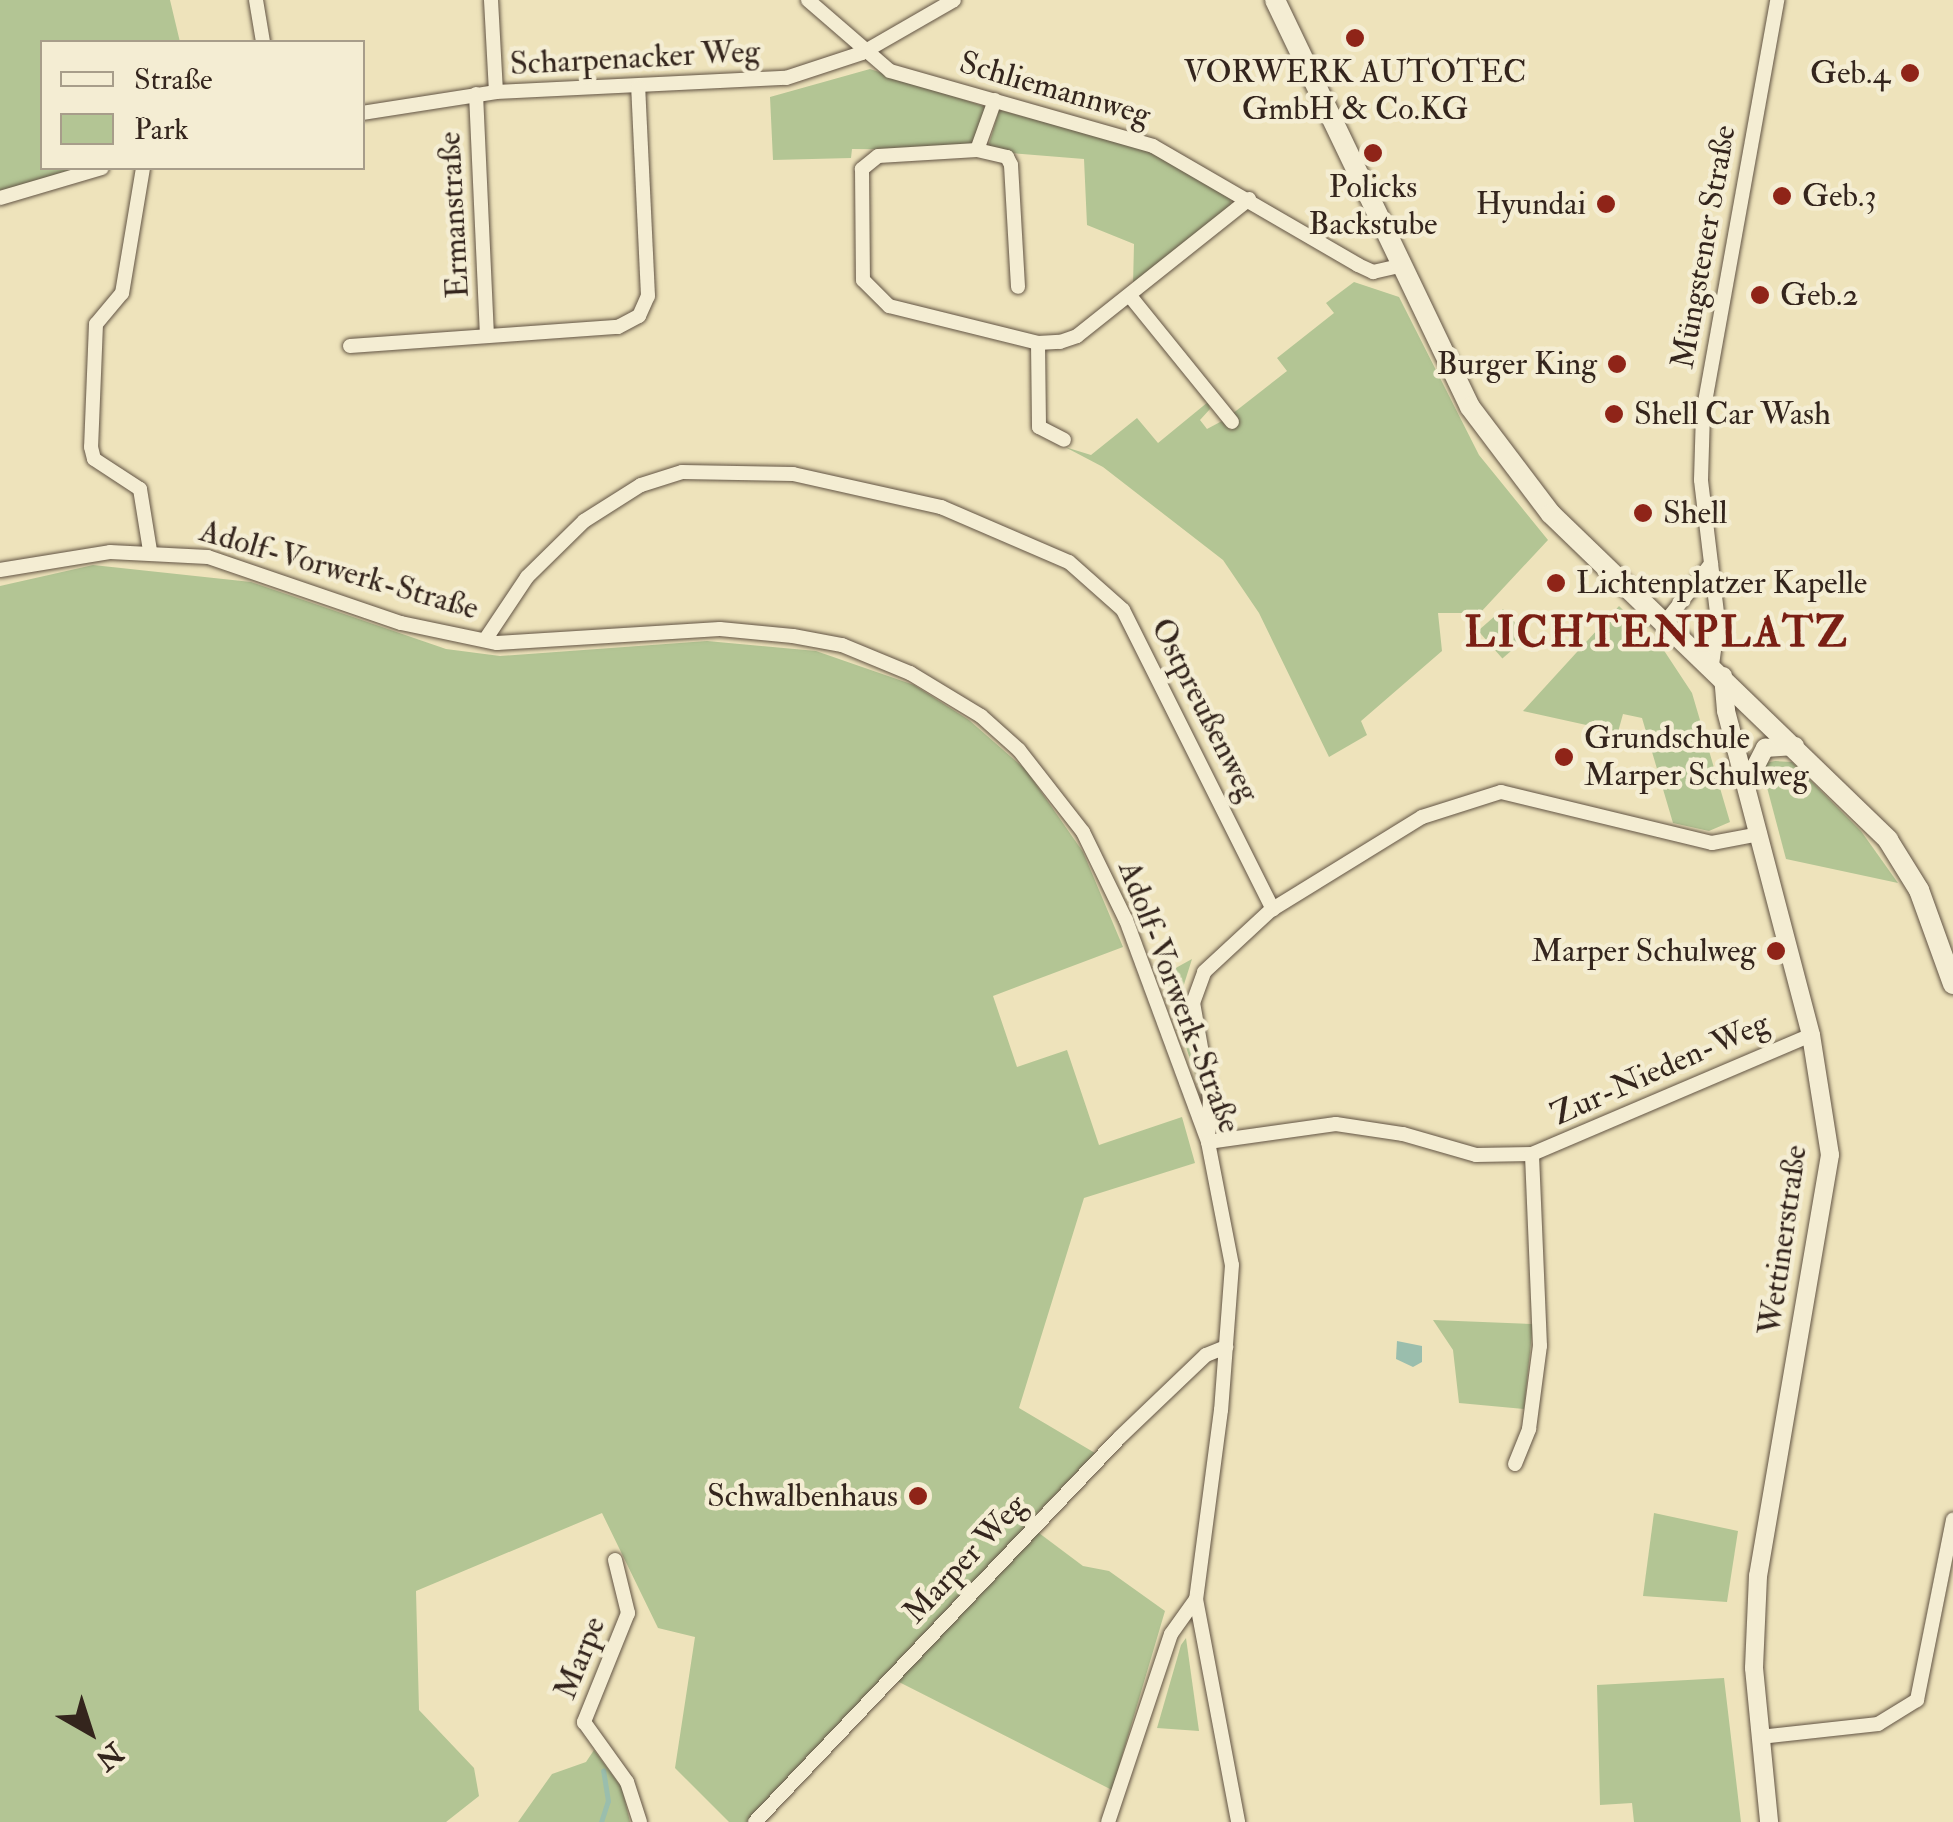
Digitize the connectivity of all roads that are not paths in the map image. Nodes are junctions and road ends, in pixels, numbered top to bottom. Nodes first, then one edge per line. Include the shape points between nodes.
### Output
1 (256, 0) edge
2 (491, 0) edge
3 (808, 0) edge
4 (954, 0) edge
5 (1274, 0) edge
6 (1777, 0) edge
7 (264, 40) edge
8 (862, 53) junction
9 (638, 86) junction
10 (496, 92) junction
11 (476, 94) junction
12 (996, 100) junction
13 (365, 112) edge
14 (978, 150) junction
15 (95, 170) edge
16 (143, 170) edge
17 (0, 198) edge
18 (1249, 199) junction
19 (1400, 266) junction
20 (1018, 287) dead end
21 (1130, 296) junction
22 (487, 334) junction
23 (1038, 342) junction
24 (350, 346) dead end
25 (1221, 410) junction
26 (1207, 421) dead end
27 (1232, 422) dead end
28 (1064, 440) dead end
29 (150, 551) junction
30 (1712, 564) junction
31 (0, 570) edge
32 (1666, 621) junction
33 (485, 640) junction
34 (1717, 670) junction
35 (1796, 746) junction
36 (1746, 786) junction
37 (1760, 834) junction
38 (1273, 909) junction
39 (1953, 984) edge
40 (1810, 1035) junction
41 (1208, 1142) junction
42 (1532, 1154) junction
43 (1226, 1347) junction
44 (1515, 1464) dead end
45 (1953, 1520) edge
46 (615, 1560) dead end
47 (1196, 1600) junction
48 (1760, 1738) junction
49 (640, 1822) edge
50 (755, 1822) edge
51 (1108, 1822) edge
52 (1238, 1822) edge
53 (1769, 1822) edge

1 - 7 street
2 - 10 street
3 - 8 street, Schliemannweg
4 - 8 street, Scharpenacker Weg
5 - 19 main road
6 - 30 street, Müngstener Straße via 1703,414 1701,480
8 - 9 street, Scharpenacker Weg via 786,78
8 - 12 street, Schliemannweg via 890,71
9 - 10 street, Scharpenacker Weg
9 - 22 street via 646,307 618,327
10 - 11 street, Scharpenacker Weg
11 - 13 street, Scharpenacker Weg
11 - 22 street, Ermanstraße
12 - 14 street
12 - 18 street, Schliemannweg via 1153,146
14 - 20 street via 1011,165
14 - 23 street via 868,160 862,169 863,280 899,310
15 - 17 street
16 - 29 street, Adolf-Vorwerk-Straße via 122,294 96,324 90,377 94,459 140,490
18 - 19 street, Schliemannweg via 1373,272
18 - 21 street
19 - 32 main road via 1470,407 1517,474
21 - 23 street via 1077,336
21 - 25 street
22 - 24 street
23 - 28 street via 1040,426
25 - 26 street
25 - 27 street
29 - 31 street, Adolf-Vorwerk-Straße via 69,555
29 - 33 street, Adolf-Vorwerk-Straße via 270,573 401,623
30 - 32 street
30 - 34 street, Müngstener Straße
32 - 34 main road
33 - 38 street, Ostpreußenweg via 527,577 584,521 642,486 682,472 793,474 942,507 1069,562 1123,610
33 - 41 street, Adolf-Vorwerk-Straße via 720,629 792,636 876,657 981,716 1054,790 1111,884
34 - 35 main road
34 - 36 street, Wettinerstraße
35 - 36 street via 1765,748
35 - 39 main road via 1857,805 1906,868
36 - 37 street, Wettinerstraße
37 - 38 street via 1712,843 1501,792 1428,814
37 - 40 street, Wettinerstraße
38 - 41 street via 1196,986 1193,1003 1210,1098
40 - 42 street, Zur-Nieden-Weg
40 - 48 street, Wettinerstraße via 1830,1155 1758,1576
41 - 42 street, Zur-Nieden-Weg via 1336,1124 1476,1155
41 - 43 street, Adolf-Vorwerk-Straße via 1232,1265
42 - 44 street, Zur-Nieden-Weg via 1540,1346 1534,1408
43 - 47 street, Adolf-Vorwerk-Straße
43 - 50 street, Marper Weg via 1206,1356 1118,1438
45 - 48 street via 1917,1700 1878,1724
46 - 49 street, Marpe via 628,1613 584,1722 627,1782
47 - 51 street, Adolf-Vorwerk-Straße via 1171,1634
47 - 52 street
48 - 53 street, Wettinerstraße

